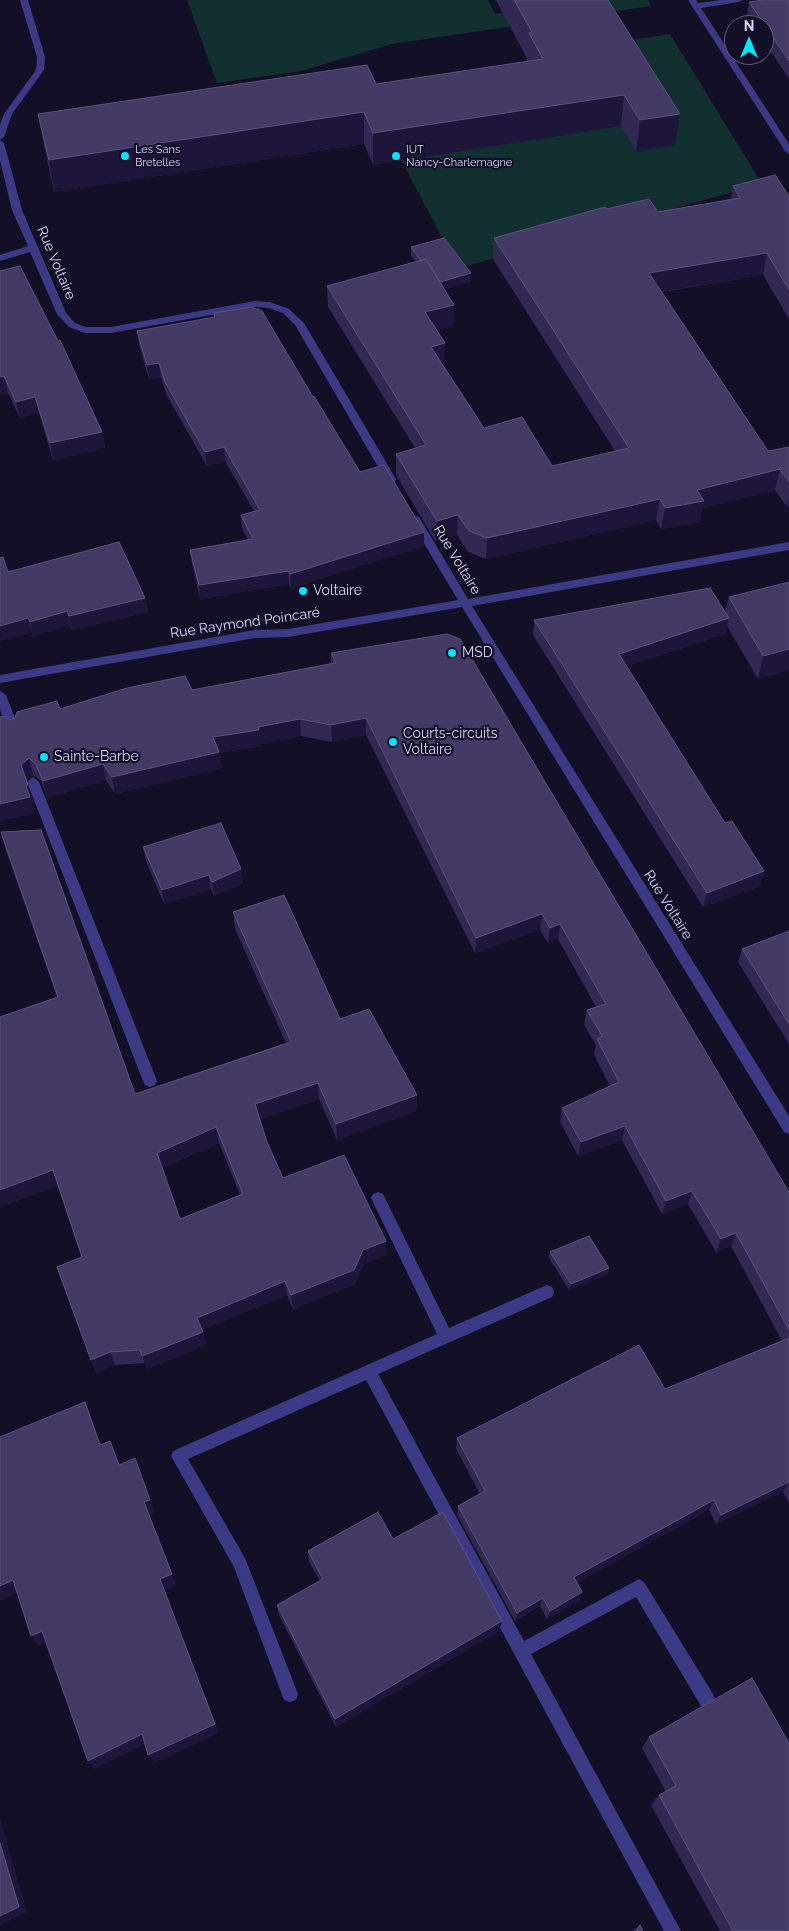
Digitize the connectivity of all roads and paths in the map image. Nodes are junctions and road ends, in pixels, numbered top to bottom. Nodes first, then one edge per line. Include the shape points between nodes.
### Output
1 (24, 0) edge
2 (740, 0) edge
3 (694, 3) edge
4 (0, 137) edge
5 (0, 143) edge
6 (789, 151) edge
7 (34, 248) junction
8 (0, 258) edge
9 (398, 490) edge
10 (412, 515) edge
11 (789, 546) edge
12 (465, 603) junction
13 (0, 679) edge
14 (0, 695) edge
15 (14, 731) edge
16 (33, 782) edge
17 (150, 1081) dead end
18 (789, 1128) edge
19 (378, 1198) dead end
20 (548, 1292) dead end
21 (446, 1337) junction
22 (369, 1371) junction
23 (522, 1652) junction
24 (290, 1694) dead end
25 (707, 1700) dead end
26 (673, 1931) edge

1 - 4 street via 41,57 40,70 8,114
2 - 3 street
3 - 6 street
5 - 7 street, Rue Voltaire via 17,210
7 - 8 street
7 - 9 street, Rue Voltaire via 62,314 72,325 85,330 112,330 255,304 286,311 299,323
10 - 12 street, Rue Voltaire
11 - 12 street, Rue Raymond Poincaré
12 - 13 street, Rue Raymond Poincaré via 288,633 255,634
12 - 18 street, Rue Voltaire
14 - 15 street
16 - 17 street
19 - 21 street
20 - 21 street
21 - 22 street
22 - 23 street
22 - 24 street via 178,1456 240,1563
23 - 25 street via 639,1587
23 - 26 street

